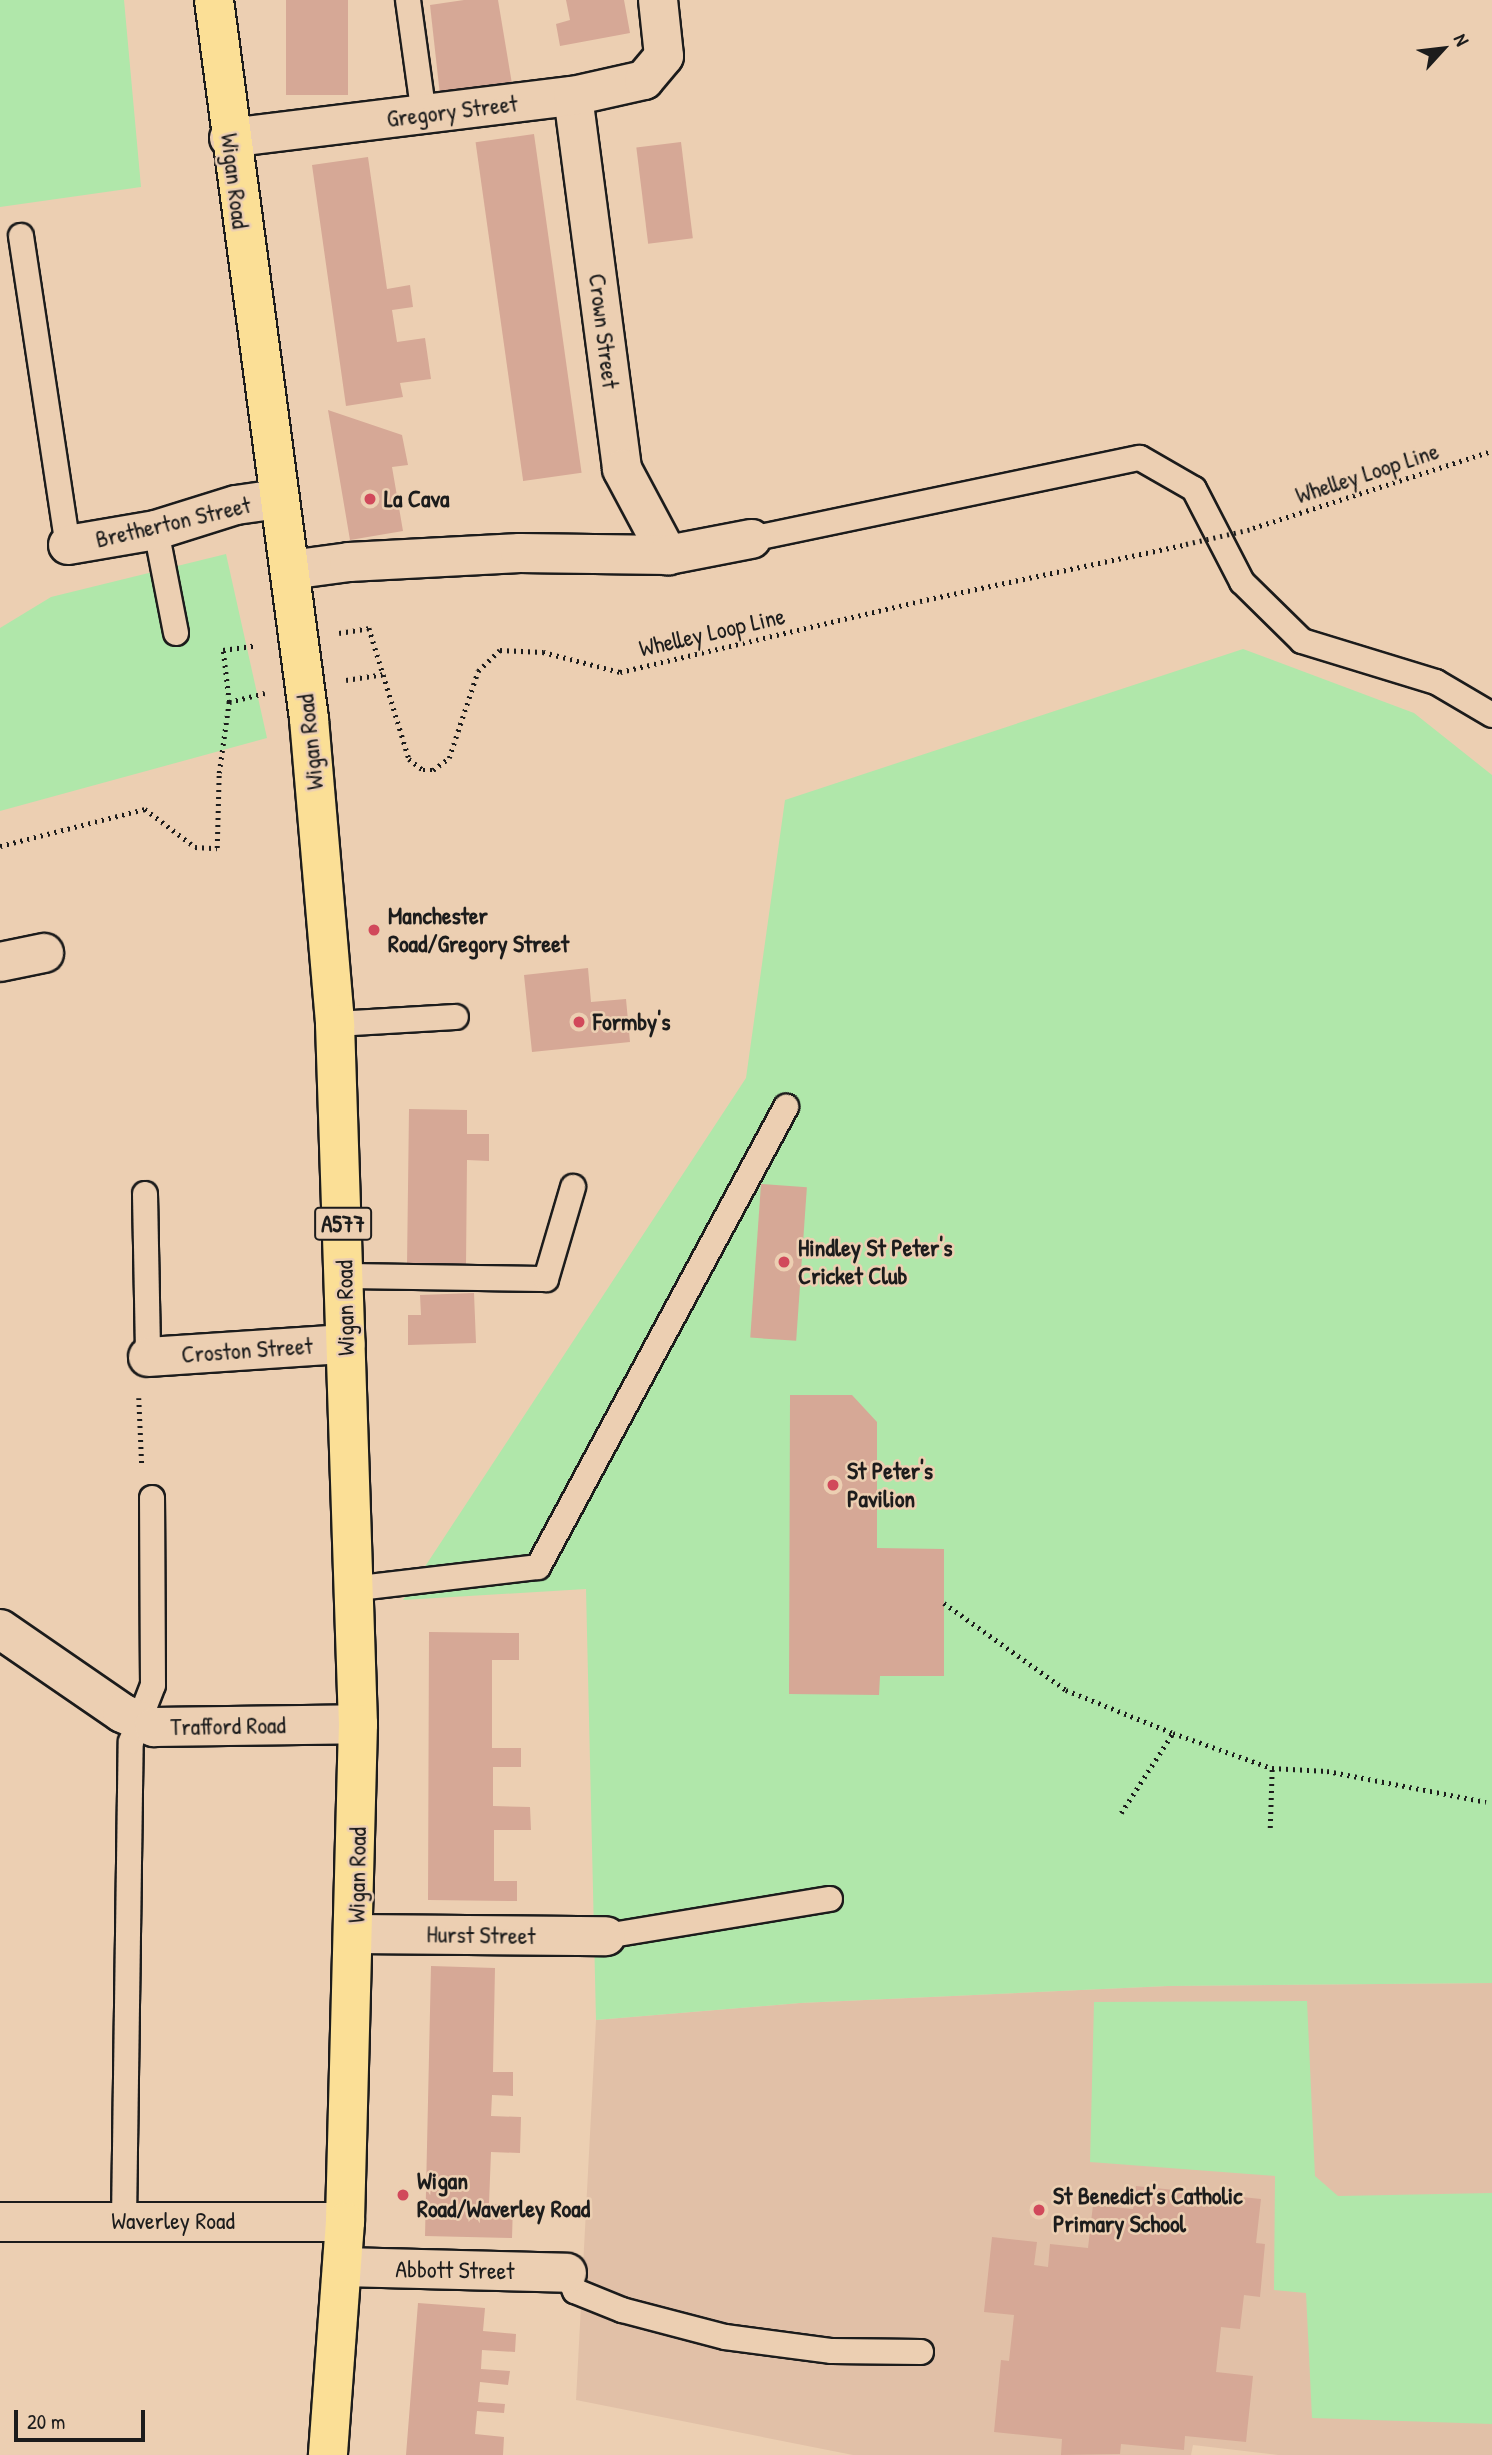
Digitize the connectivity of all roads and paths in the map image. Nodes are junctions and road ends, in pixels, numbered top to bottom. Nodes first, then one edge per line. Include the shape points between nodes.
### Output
1 (214, 0) edge
2 (408, 0) edge
3 (658, 0) edge
4 (573, 96) junction
5 (424, 114) junction
6 (229, 138) junction
7 (21, 236) dead end
8 (1492, 451) edge
9 (278, 499) junction
10 (156, 530) junction
11 (751, 539) joint
12 (68, 545) joint
13 (668, 555) junction
14 (290, 570) junction
15 (337, 633) dead end
16 (176, 634) dead end
17 (259, 645) dead end
18 (383, 674) junction
19 (341, 681) dead end
20 (270, 692) dead end
21 (229, 702) junction
22 (1492, 715) edge
23 (0, 846) edge
24 (44, 953) dead end
25 (0, 962) edge
26 (456, 1017) dead end
27 (335, 1024) junction
28 (786, 1107) dead end
29 (573, 1187) dead end
30 (145, 1194) dead end
31 (345, 1276) junction
32 (346, 1344) junction
33 (148, 1357) junction
34 (152, 1498) joint
35 (351, 1589) junction
36 (944, 1603) dead end
37 (0, 1629) edge
38 (139, 1722) junction
39 (358, 1724) junction
40 (1173, 1733) junction
41 (1272, 1768) junction
42 (1486, 1802) dead end
43 (1121, 1813) dead end
44 (1270, 1828) dead end
45 (830, 1899) dead end
46 (356, 1934) junction
47 (606, 1936) joint
48 (124, 2221) junction
49 (0, 2222) edge
50 (345, 2222) junction
51 (343, 2267) junction
52 (567, 2273) joint
53 (921, 2352) dead end
54 (328, 2455) edge

1 - 6 highway, Wigan Road / A577
2 - 5 lane
3 - 4 street, Gregory Street via 664,56 644,80
4 - 5 street, Gregory Street
4 - 13 street, Crown Street via 622,469
5 - 6 street, Gregory Street
6 - 9 highway, Wigan Road / A577
7 - 12 lane
8 - 18 path, Whelley Loop Line, bridge via 1252,529 620,672 543,652 500,650 478,671 449,758 433,770 414,766 409,759
9 - 10 street, Bretherton Street via 236,505
9 - 14 highway, Wigan Road / A577
10 - 12 street, Bretherton Street
10 - 16 lane
11 - 13 street
11 - 22 lane via 1140,458 1194,488 1242,582 1302,641 1436,682
13 - 14 street via 507,554 349,562
14 - 27 highway, Wigan Road / A577 via 309,719
15 - 18 path via 369,628
17 - 21 path via 223,650
18 - 19 path
20 - 21 path
21 - 23 path via 219,773 217,848 195,847 145,809
24 - 25 street
26 - 27 lane
27 - 31 highway, Wigan Road / A577
28 - 35 lane via 538,1567
29 - 31 lane via 546,1279
30 - 33 lane
31 - 32 highway, Wigan Road / A577
32 - 33 street, Croston Street
32 - 35 highway, Wigan Road / A577
33 - 34 path via 139,1398 143,1489
34 - 38 lane via 153,1685
35 - 39 highway, Wigan Road / A577
36 - 40 path via 1066,1690
37 - 38 street, Trafford Road
38 - 39 street, Trafford Road via 173,1729
38 - 48 lane via 131,1742
39 - 46 highway, Wigan Road / A577
40 - 41 path
40 - 43 path
41 - 42 path via 1327,1771
41 - 44 path
45 - 47 lane
46 - 47 street, Hurst Street
46 - 50 highway, Wigan Road / A577
48 - 49 street, Waverley Road
48 - 50 street, Waverley Road
50 - 51 highway, Wigan Road / A577
51 - 52 street, Abbott Street
51 - 54 highway, Wigan Road / A577
52 - 53 lane via 575,2291 725,2337 831,2351

